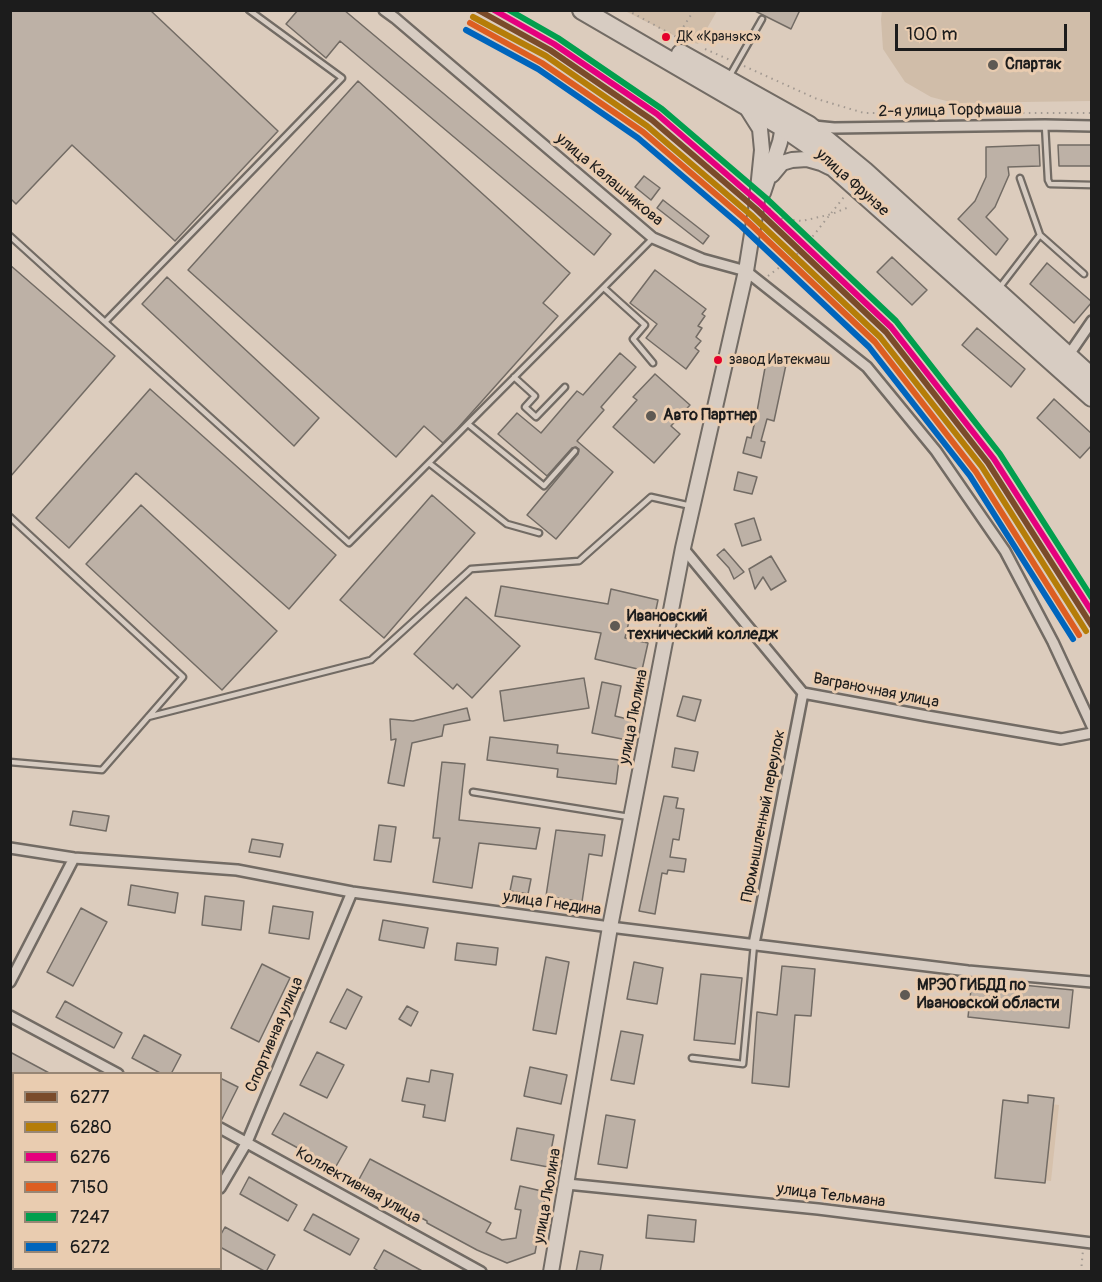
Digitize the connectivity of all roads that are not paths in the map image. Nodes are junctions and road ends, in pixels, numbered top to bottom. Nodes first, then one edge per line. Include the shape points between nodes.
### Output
1 (249, 10) edge
2 (384, 10) edge
3 (582, 10) edge
4 (604, 10) edge
5 (762, 19) dead end
6 (727, 80) junction
7 (752, 101) junction
8 (808, 125) junction
9 (1046, 125) junction
10 (1092, 126) edge
11 (783, 127) junction
12 (762, 142) junction
13 (1020, 178) dead end
14 (768, 182) junction
15 (853, 183) junction
16 (1092, 184) edge
17 (756, 209) junction
18 (1040, 235) junction
19 (10, 236) edge
20 (653, 238) junction
21 (747, 271) junction
22 (1084, 274) dead end
23 (604, 288) junction
24 (991, 297) junction
25 (1092, 321) edge
26 (105, 322) junction
27 (1063, 362) junction
28 (653, 363) dead end
29 (514, 377) junction
30 (1092, 378) edge
31 (565, 387) dead end
32 (1092, 397) edge
33 (468, 424) junction
34 (575, 451) dead end
35 (429, 463) junction
36 (693, 506) junction
37 (10, 517) edge
38 (539, 533) dead end
39 (683, 548) junction
40 (803, 693) junction
41 (148, 717) junction
42 (1092, 726) edge
43 (1092, 733) edge
44 (10, 762) edge
45 (473, 792) dead end
46 (631, 818) junction
47 (10, 848) edge
48 (74, 858) junction
49 (352, 892) junction
50 (610, 927) junction
51 (754, 944) junction
52 (10, 982) edge
53 (1092, 982) edge
54 (10, 1016) edge
55 (692, 1058) dead end
56 (114, 1072) edge
57 (222, 1129) edge
58 (247, 1142) junction
59 (567, 1184) junction
60 (222, 1185) edge
61 (1088, 1243) edge
62 (70, 1270) edge
63 (78, 1272) edge
64 (481, 1272) edge
65 (551, 1272) edge

1 - 26 lane via 342,78
2 - 20 street, улица Калашникова
3 - 7 highway, улица Фрунзе
4 - 6 highway, улица Фрунзе
5 - 6 lane
6 - 7 highway, улица Фрунзе
7 - 8 highway, улица Фрунзе
7 - 11 highway, улица Фрунзе
7 - 12 main road, улица Люлина
8 - 9 street, 2-я улица Торфмаша
8 - 15 highway, улица Фрунзе
9 - 10 street, 2-я улица Торфмаша
9 - 16 lane via 1050,184
11 - 12 main road via 771,131
11 - 14 main road
11 - 15 highway, улица Фрунзе
12 - 17 main road, улица Люлина
13 - 18 lane
14 - 15 main road via 782,163 807,159
14 - 17 main road
15 - 24 highway, улица Фрунзе
17 - 21 main road, улица Люлина
18 - 22 lane
18 - 24 lane
19 - 26 lane
20 - 21 street, улица Калашникова
20 - 23 lane
21 - 36 main road, улица Люлина
21 - 42 street, улица Калашникова via 867,367 936,451 1005,551
23 - 28 lane via 645,325 633,339
23 - 29 lane
24 - 27 highway, улица Фрунзе
25 - 27 street
26 - 35 lane via 350,543
27 - 30 highway, улица Фрунзе
27 - 32 highway, улица Фрунзе
29 - 31 lane via 535,396 525,407 536,417
29 - 33 lane
33 - 34 lane via 544,486
33 - 35 lane
35 - 38 lane via 507,524
36 - 39 main road, улица Люлина
36 - 41 lane via 651,497 579,561 471,569 371,660
37 - 41 lane via 183,677
39 - 40 street, Ваграночная улица
39 - 46 main road, улица Люлина
40 - 43 street, Ваграночная улица via 1061,739
40 - 51 street, Промышленный переулок
41 - 44 lane via 102,770
45 - 46 lane
46 - 50 main road, улица Люлина
47 - 48 street, улица Гнедина
48 - 49 street, улица Гнедина via 237,870
48 - 52 street
49 - 50 street, улица Гнедина
49 - 58 street, Спортивная улица
50 - 51 street, улица Гнедина
50 - 59 main road, улица Люлина
51 - 53 street, улица Гнедина
51 - 55 lane via 743,1064
54 - 56 street
57 - 58 street, Коллективная улица
58 - 60 street, Спортивная улица
58 - 64 street, Коллективная улица
59 - 61 street, улица Тельмана via 818,1209
59 - 65 main road, улица Люлина
62 - 63 main road

